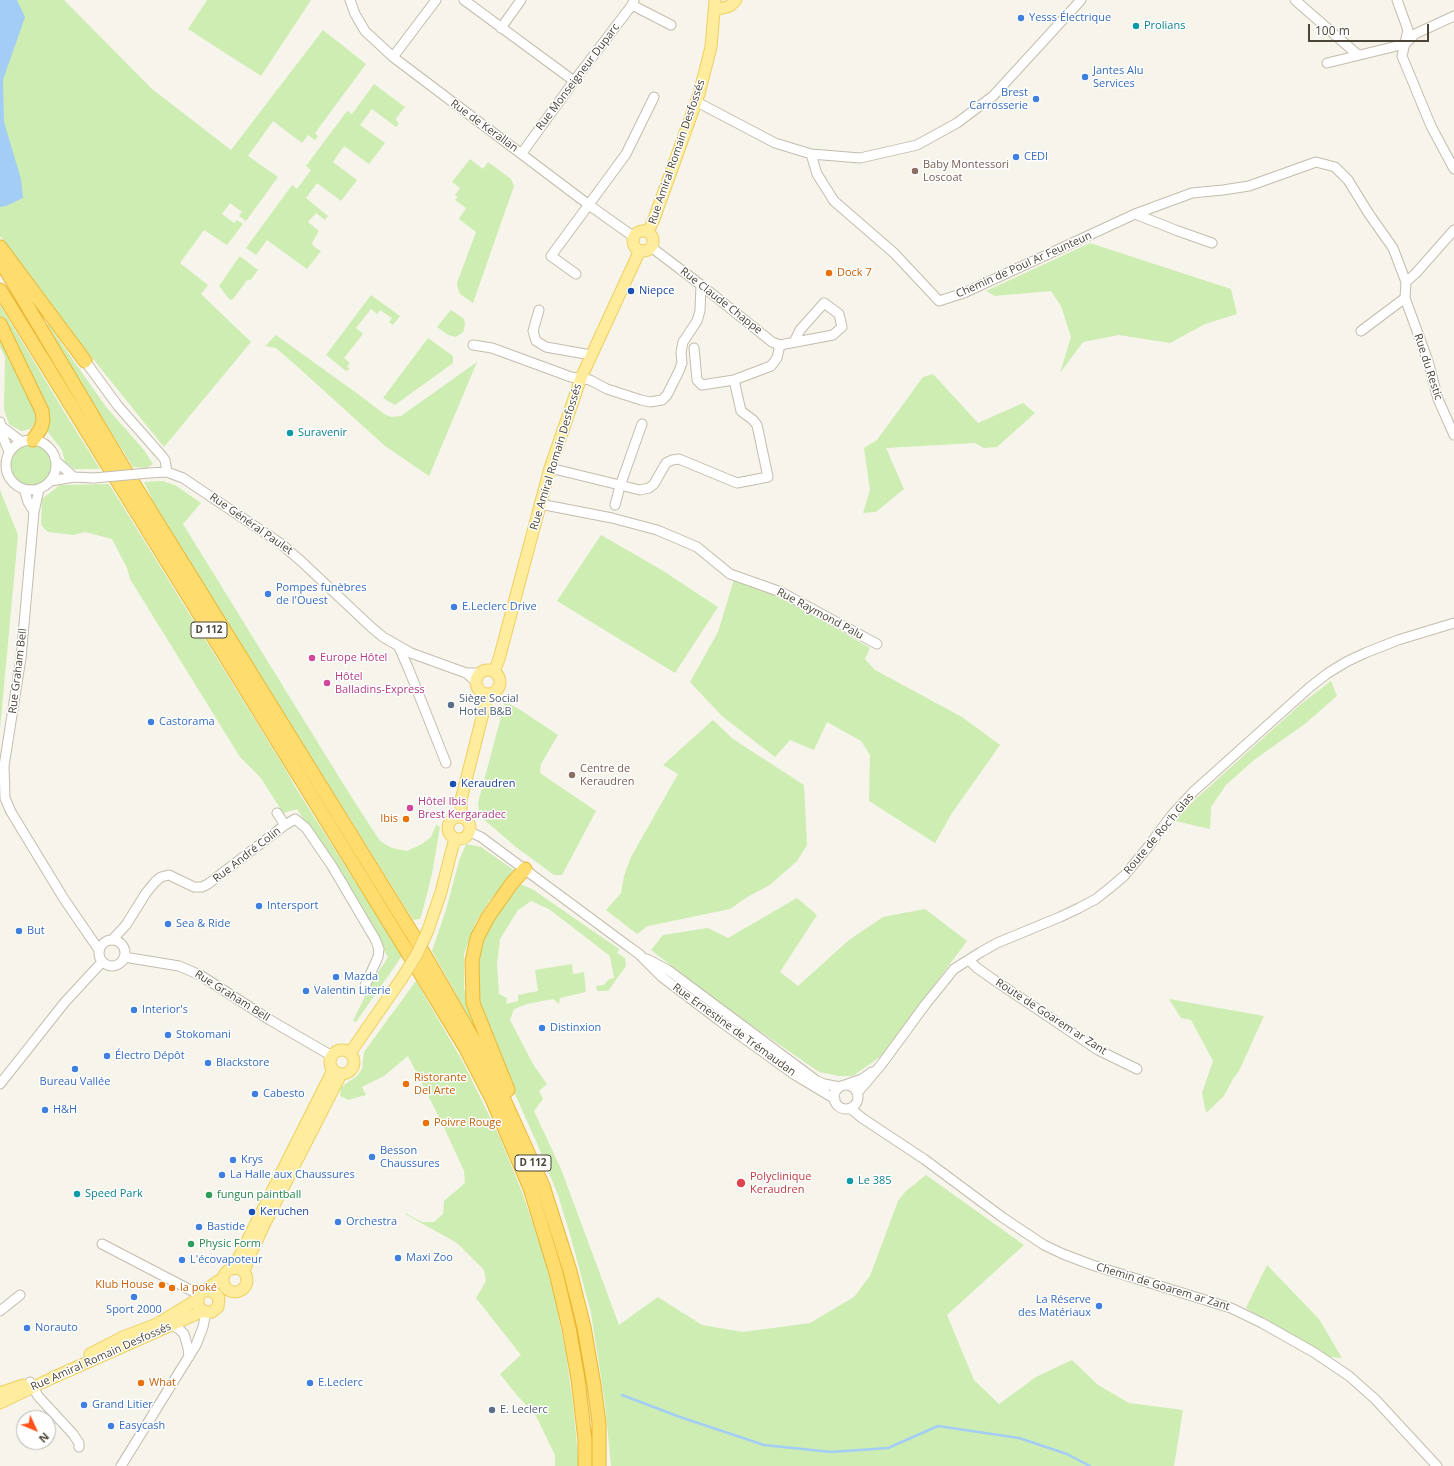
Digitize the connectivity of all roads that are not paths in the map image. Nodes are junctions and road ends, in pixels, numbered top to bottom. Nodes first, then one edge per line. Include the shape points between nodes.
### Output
1 (350, 0) edge
2 (436, 0) edge
3 (464, 0) edge
4 (521, 0) edge
5 (736, 0) edge
6 (1081, 0) edge
7 (1295, 0) edge
8 (1397, 0) edge
9 (633, 2) edge
10 (715, 5) edge
11 (1454, 16) edge
12 (671, 24) dead end
13 (501, 28) junction
14 (1405, 44) junction
15 (1358, 55) junction
16 (393, 57) junction
17 (1327, 63) dead end
18 (574, 81) junction
19 (654, 97) dead end
20 (697, 102) junction
21 (522, 153) junction
22 (811, 154) junction
23 (1454, 169) edge
24 (589, 204) junction
25 (1135, 214) junction
26 (1454, 230) edge
27 (648, 232) junction
28 (634, 237) junction
29 (1212, 243) dead end
30 (0, 247) edge
31 (645, 249) junction
32 (0, 260) edge
33 (576, 274) dead end
34 (1406, 282) junction
35 (701, 284) junction
36 (0, 290) edge
37 (1405, 298) junction
38 (539, 310) dead end
39 (0, 324) edge
40 (1362, 331) dead end
41 (794, 342) junction
42 (472, 345) dead end
43 (780, 346) junction
44 (694, 348) dead end
45 (591, 355) junction
46 (85, 361) joint
47 (581, 378) junction
48 (734, 380) junction
49 (1, 424) edge
50 (642, 424) dead end
51 (1454, 435) edge
52 (28, 441) junction
53 (10, 452) junction
54 (57, 462) junction
55 (550, 468) junction
56 (3, 470) edge
57 (167, 472) junction
58 (74, 477) junction
59 (51, 481) junction
60 (620, 486) junction
61 (24, 489) junction
62 (39, 489) junction
63 (540, 504) junction
64 (615, 505) dead end
65 (34, 512) junction
66 (1454, 623) edge
67 (877, 644) dead end
68 (399, 647) junction
69 (494, 672) junction
70 (478, 677) junction
71 (488, 694) junction
72 (446, 763) dead end
73 (276, 813) dead end
74 (461, 817) junction
75 (285, 825) junction
76 (470, 832) junction
77 (455, 839) junction
78 (525, 870) junction
79 (126, 925) junction
80 (84, 928) junction
81 (110, 941) junction
82 (121, 944) junction
83 (99, 950) junction
84 (638, 954) junction
85 (124, 957) junction
86 (969, 960) junction
87 (102, 962) junction
88 (364, 988) dead end
89 (350, 1053) junction
90 (332, 1056) junction
91 (881, 1065) junction
92 (1137, 1069) dead end
93 (337, 1072) junction
94 (0, 1084) edge
95 (842, 1086) junction
96 (858, 1097) junction
97 (835, 1099) junction
98 (850, 1108) junction
99 (875, 1125) junction
100 (544, 1186) junction
101 (102, 1244) dead end
102 (239, 1270) junction
103 (223, 1278) junction
104 (235, 1292) junction
105 (20, 1295) dead end
106 (201, 1295) junction
107 (219, 1304) junction
108 (0, 1311) edge
109 (204, 1312) junction
110 (172, 1325) junction
111 (189, 1357) junction
112 (31, 1385) junction
113 (0, 1393) edge
114 (0, 1403) edge
115 (79, 1447) dead end
116 (121, 1466) edge
117 (585, 1466) edge
118 (599, 1466) edge
119 (1437, 1466) edge

1 - 16 street, Rue de Kerallan via 365,31
2 - 16 street
3 - 13 street
4 - 13 street
5 - 10 main road via 730,6
6 - 22 street via 993,96 957,123 917,145 860,158
7 - 15 street
8 - 14 street via 1408,30
9 - 12 street
9 - 18 street, Rue Monseigneur Duparc
10 - 20 main road, Rue Amiral Romain Desfossés via 711,46
11 - 14 street via 1415,34
13 - 18 street
14 - 15 street
14 - 23 street via 1402,56 1431,126
15 - 17 street
16 - 21 street, Rue de Kerallan
18 - 21 street, Rue Monseigneur Duparc
19 - 24 street via 626,154
20 - 22 street via 775,143
20 - 27 main road, Rue Amiral Romain Desfossés
21 - 24 street, Rue de Kerallan
22 - 25 street, Chemin de Poul Ar Feunteun via 817,174 834,202 894,253 939,301 964,293
24 - 28 street, Rue de Kerallan
24 - 33 street via 551,256
25 - 29 street
25 - 34 street, Chemin de Poul Ar Feunteun via 1192,193 1249,186 1316,162 1335,167 1348,180 1393,248
26 - 34 street
27 - 28 main road, Rue Amiral Romain Desfossés via 640,232
27 - 31 main road, Rue Amiral Romain Desfossés via 653,239
28 - 31 main road via 634,245
30 - 46 highway
31 - 35 street, Rue Claude Chappe
31 - 45 main road, Rue Amiral Romain Desfossés
32 - 100 highway, D 112 via 122,465 434,970 501,1093
34 - 37 street, Rue du Restic
35 - 43 street, Rue Claude Chappe
35 - 47 street via 697,321 683,342 680,371 662,400 641,400
36 - 117 highway, D 112 via 419,971 465,1047 492,1100 530,1188 556,1273 578,1378
37 - 40 street
37 - 51 street, Rue du Restic via 1428,361 1438,399
38 - 45 street via 533,331 536,341 546,347
39 - 52 highway via 42,411 41,428
41 - 41 street via 833,336 842,327 839,314 824,303 800,330
41 - 43 street
42 - 47 street via 492,348 571,377
43 - 48 street via 777,358 770,366
44 - 48 street via 697,380 702,384
45 - 47 main road, Rue Amiral Romain Desfossés
46 - 57 street via 118,406 165,460
47 - 55 main road, Rue Amiral Romain Desfossés
48 - 60 street via 741,411 757,425 768,477 737,483 679,459 666,463 654,484 648,488 640,490
49 - 52 street
49 - 53 street via 3,437
50 - 60 street
52 - 53 street via 15,446
52 - 54 street via 39,441 49,448
53 - 56 street
54 - 58 street
54 - 59 street
55 - 60 street
55 - 63 main road, Rue Amiral Romain Desfossés
56 - 61 street via 17,486
57 - 58 street, Rue Général Paulet, bridge via 94,478
57 - 68 street, Rue Général Paulet via 183,478 280,544 371,627
58 - 59 street, Rue Général Paulet
59 - 62 street
60 - 64 street
61 - 62 street
61 - 65 street
62 - 65 street, Rue Graham Bell
63 - 67 street, Rue Raymond Palu via 657,530 698,547 730,574 781,592
63 - 69 main road, Rue Amiral Romain Desfossés
65 - 80 street, Rue Graham Bell via 21,658 4,766 5,798 11,812
66 - 86 street, Route de Roc'h Glas via 1398,640 1346,662 1328,673 1194,791 1171,816 1132,867 1111,887 1079,908 997,944
68 - 70 street, Rue Général Paulet
68 - 72 street
69 - 70 main road via 487,670
69 - 71 main road via 499,678 498,687
70 - 71 main road via 476,685
71 - 74 main road via 461,800
73 - 75 street, Rue André Colin
74 - 76 main road via 468,820
74 - 77 main road via 454,818 448,825 449,834
75 - 79 street, Rue André Colin via 206,886 194,886 169,875 162,877 149,888
75 - 88 street via 295,819 306,828 332,866 375,939 378,957
76 - 77 main road via 466,838
76 - 78 street, Rue Ernestine de Trémaudan via 481,837
77 - 89 main road, bridge via 441,892 417,954
78 - 84 street, Rue Ernestine de Trémaudan
78 - 100 highway via 512,883 488,917 477,938 472,961 473,1003
79 - 81 street, Rue André Colin
79 - 82 street, Rue André Colin
80 - 81 street, Rue Graham Bell
80 - 83 street, Rue Graham Bell
81 - 82 street
81 - 83 street via 104,943
82 - 85 street via 125,952
83 - 87 street
84 - 95 street, Rue Ernestine de Trémaudan via 668,970 817,1081
84 - 97 street, Rue Ernestine de Trémaudan via 662,977 720,1021 795,1075
85 - 87 street via 120,963 113,966
85 - 90 street, Rue Graham Bell via 179,966 200,975
86 - 91 street, Route de Roc'h Glas via 954,969 941,984
86 - 92 street, Route de Goarem ar Zant via 997,982 1098,1050
87 - 94 street via 65,1002
89 - 90 main road via 338,1051
89 - 93 main road via 354,1059 353,1067 348,1072
90 - 93 main road via 330,1064
91 - 95 street, Route de Roc'h Glas via 862,1079
91 - 96 street, Route de Roc'h Glas
93 - 102 main road
95 - 96 street via 850,1085 855,1088
95 - 97 street via 835,1094
96 - 98 street via 855,1105
96 - 99 street, Chemin de Goarem ar Zant via 865,1114
97 - 98 street via 841,1107
98 - 99 street, Chemin de Goarem ar Zant
99 - 119 street, Chemin de Goarem ar Zant via 1044,1245 1092,1265 1231,1308 1308,1350 1349,1376 1375,1399
100 - 118 highway, D 112 via 584,1327 599,1423
101 - 106 street
102 - 103 main road via 227,1272
102 - 104 main road via 247,1278 246,1285 242,1290
103 - 104 main road via 226,1289
103 - 106 main road, Rue Amiral Romain Desfossés
104 - 107 main road
105 - 108 street
106 - 107 main road via 211,1291 219,1298
106 - 109 main road via 198,1304
106 - 112 main road, Rue Amiral Romain Desfossés via 157,1324 123,1337
107 - 109 main road via 212,1312
109 - 110 main road, Rue Amiral Romain Desfossés
109 - 111 street via 200,1335
110 - 111 street via 184,1334
110 - 112 main road, Rue Amiral Romain Desfossés
111 - 116 street
112 - 113 main road, Rue Amiral Romain Desfossés
112 - 114 main road, Rue Amiral Romain Desfossés
112 - 115 street via 73,1434

